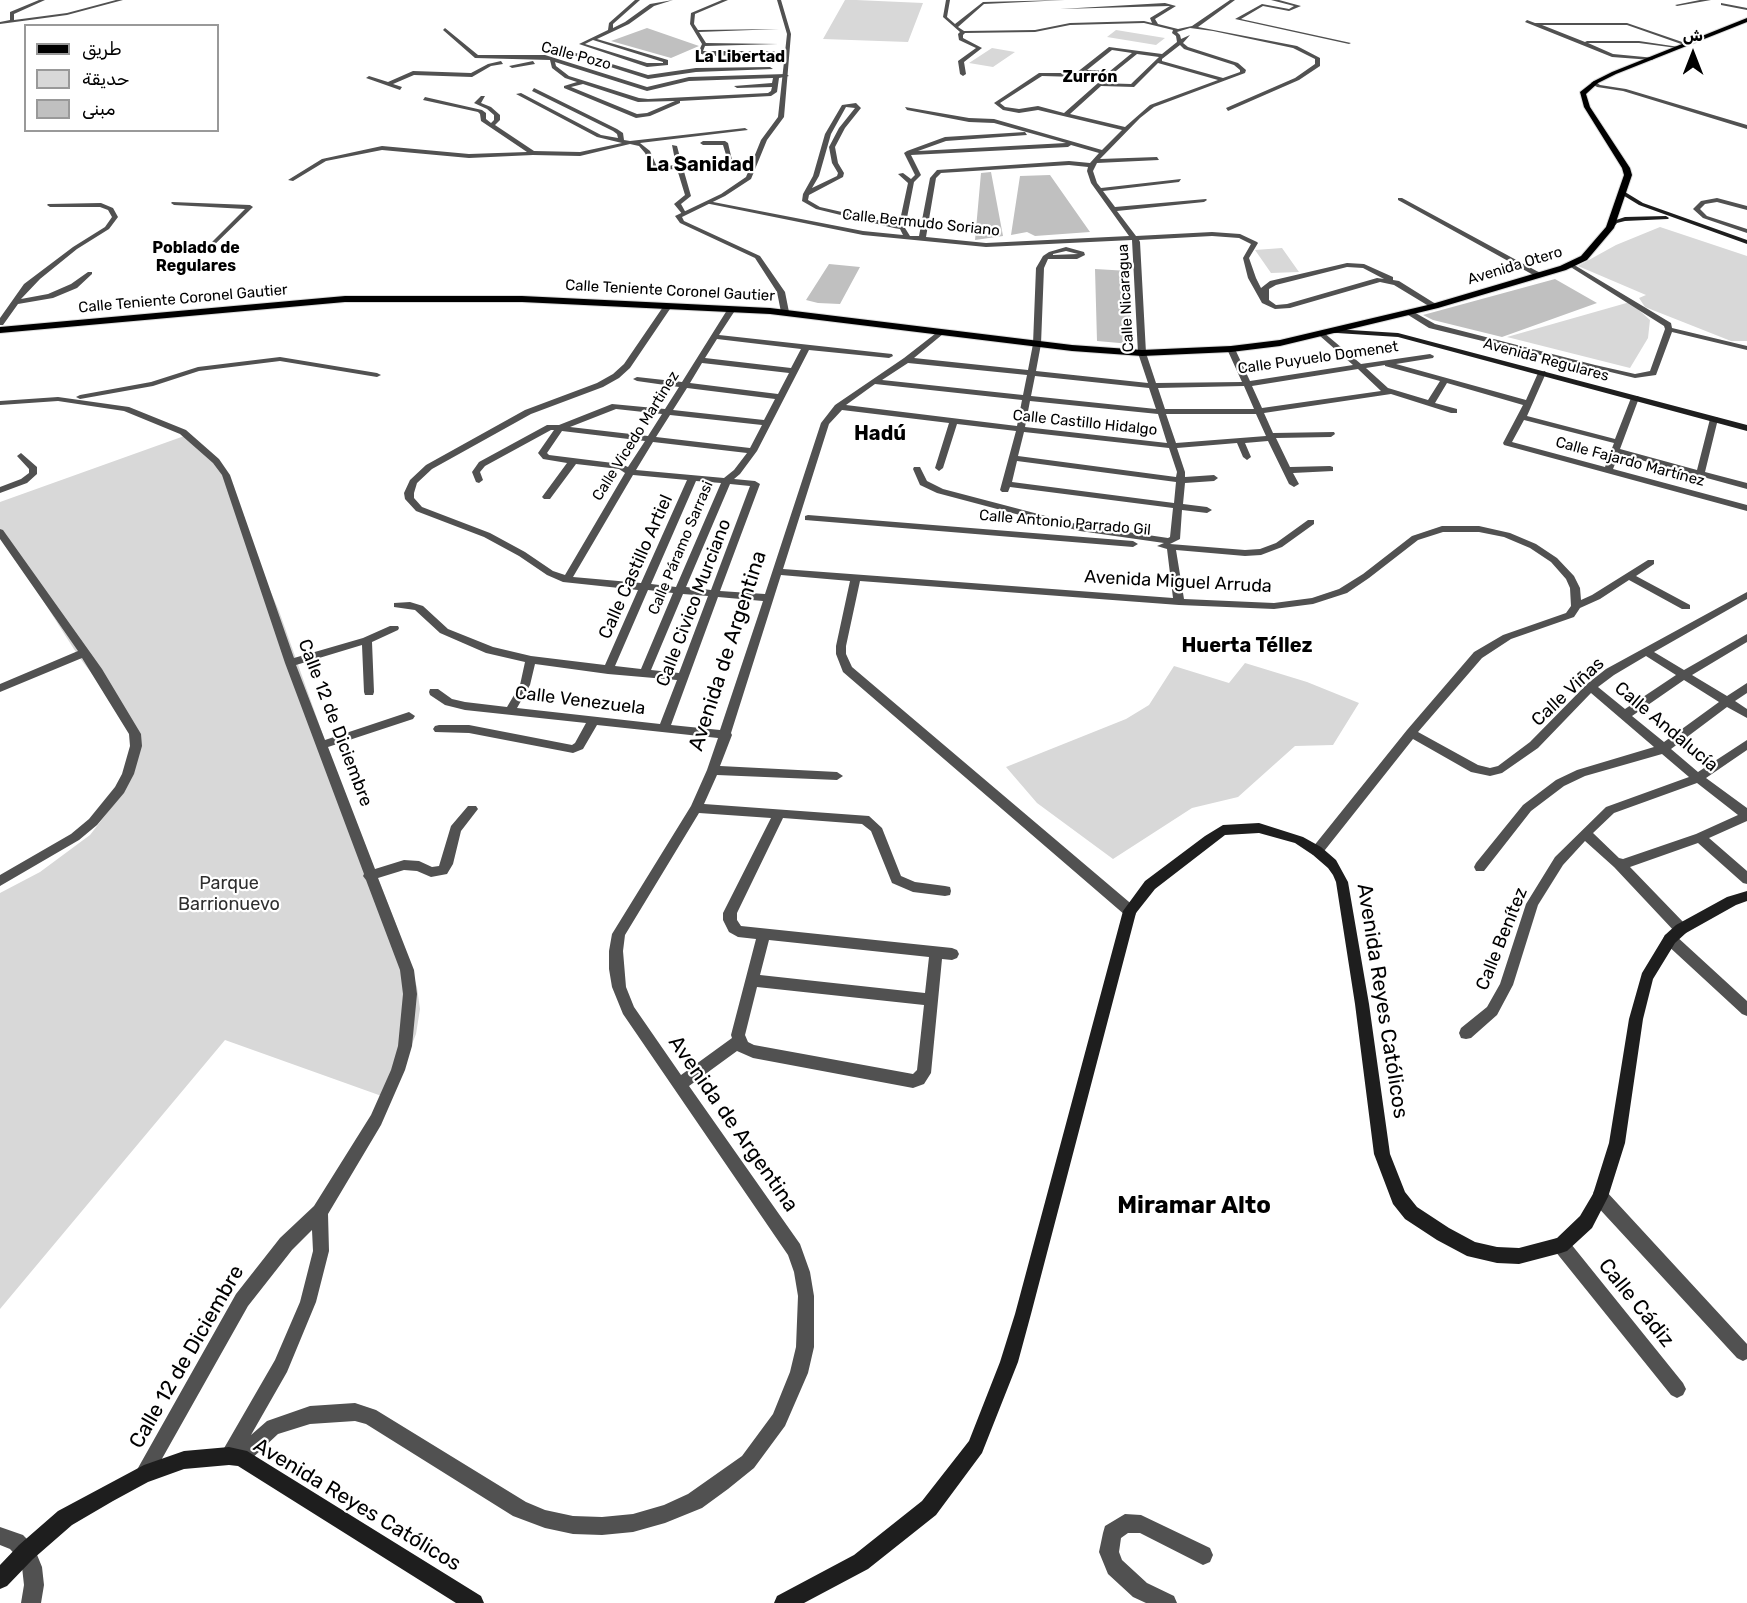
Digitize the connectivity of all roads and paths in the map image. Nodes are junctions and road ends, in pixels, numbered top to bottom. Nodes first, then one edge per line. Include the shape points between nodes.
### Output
1 (43, 0) edge
2 (94, 0) edge
3 (120, 0) edge
4 (638, 0) edge
5 (671, 0) edge
6 (726, 0) edge
7 (779, 0) edge
8 (948, 0) edge
9 (1063, 0) edge
10 (1234, 0) edge
11 (1273, 0) edge
12 (1709, 0) edge
13 (111, 3) junction
14 (1724, 4) dead end
15 (1677, 5) dead end
16 (91, 8) junction
17 (1747, 9) edge
18 (1252, 10) junction
19 (0, 15) edge
20 (11, 20) junction
21 (1747, 20) edge
22 (1527, 21) dead end
23 (0, 23) edge
24 (1156, 24) junction
25 (1535, 24) junction
26 (955, 27) junction
27 (1197, 28) junction
28 (445, 29) dead end
29 (777, 29) junction
30 (788, 29) junction
31 (610, 30) junction
32 (696, 31) junction
33 (964, 32) junction
34 (1554, 32) junction
35 (1574, 32) dead end
36 (1178, 33) junction
37 (1188, 36) junction
38 (744, 37) dead end
39 (700, 38) junction
40 (593, 39) junction
41 (1179, 42) junction
42 (1580, 42) junction
43 (1349, 43) dead end
44 (776, 44) junction
45 (1686, 44) junction
46 (704, 45) junction
47 (1678, 47) junction
48 (556, 48) dead end
49 (1306, 51) junction
50 (774, 53) junction
51 (1134, 53) junction
52 (1295, 57) dead end
53 (1161, 58) junction
54 (1652, 58) junction
55 (550, 60) junction
56 (772, 60) junction
57 (709, 61) dead end
58 (512, 66) dead end
59 (770, 69) junction
60 (786, 69) junction
61 (1082, 71) junction
62 (963, 74) dead end
63 (786, 76) junction
64 (776, 77) junction
65 (369, 78) dead end
66 (1603, 78) junction
67 (1224, 80) junction
68 (583, 82) junction
69 (1594, 83) junction
70 (388, 84) junction
71 (775, 85) junction
72 (728, 86) dead end
73 (1609, 86) junction
74 (681, 87) dead end
75 (693, 87) dead end
76 (400, 88) dead end
77 (534, 90) dead end
78 (519, 94) dead end
79 (483, 97) dead end
80 (688, 98) junction
81 (425, 99) dead end
82 (907, 108) dead end
83 (1228, 109) dead end
84 (1065, 115) junction
85 (492, 126) junction
86 (1747, 127) edge
87 (1125, 129) junction
88 (745, 130) dead end
89 (1037, 133) junction
90 (621, 139) junction
91 (632, 142) junction
92 (696, 144) dead end
93 (685, 145) dead end
94 (1078, 145) junction
95 (674, 146) junction
96 (664, 147) dead end
97 (655, 148) dead end
98 (646, 149) junction
99 (1103, 152) junction
100 (532, 153) junction
101 (907, 153) junction
102 (1157, 159) dead end
103 (1093, 163) junction
104 (680, 167) junction
105 (901, 174) dead end
106 (849, 177) dead end
107 (291, 180) dead end
108 (1179, 180) dead end
109 (911, 182) junction
110 (1152, 184) junction
111 (818, 188) junction
112 (1100, 190) junction
113 (1159, 190) dead end
114 (1623, 193) junction
115 (806, 194) junction
116 (1167, 196) dead end
117 (1400, 199) dead end
118 (1204, 200) dead end
119 (174, 203) dead end
120 (708, 203) junction
121 (1174, 203) junction
122 (50, 205) dead end
123 (1747, 208) edge
124 (1113, 209) junction
125 (683, 213) junction
126 (1691, 223) junction
127 (902, 228) junction
128 (1610, 228) junction
129 (1747, 231) edge
130 (908, 237) junction
131 (922, 238) junction
132 (1134, 238) junction
133 (1747, 242) edge
134 (206, 251) dead end
135 (1045, 257) dead end
136 (1571, 265) junction
137 (90, 273) dead end
138 (1540, 276) junction
139 (1396, 283) junction
140 (15, 302) junction
141 (1266, 302) junction
142 (668, 306) junction
143 (1435, 306) junction
144 (732, 309) junction
145 (785, 312) junction
146 (1409, 313) junction
147 (1383, 319) junction
148 (0, 323) edge
149 (1669, 329) junction
150 (0, 330) edge
151 (1336, 331) junction
152 (940, 332) junction
153 (1323, 334) junction
154 (1398, 335) junction
155 (715, 337) junction
156 (1037, 344) junction
157 (806, 347) junction
158 (1747, 348) edge
159 (1231, 349) junction
160 (1142, 353) junction
161 (889, 356) dead end
162 (1430, 356) dead end
163 (701, 360) junction
164 (907, 360) junction
165 (1384, 363) junction
166 (1359, 368) junction
167 (794, 371) junction
168 (1542, 373) junction
169 (1032, 374) junction
170 (377, 375) dead end
171 (637, 379) dead end
172 (1445, 380) junction
173 (875, 382) junction
174 (1247, 384) junction
175 (685, 385) junction
176 (1152, 386) junction
177 (1390, 392) junction
178 (781, 397) junction
179 (1635, 398) junction
180 (58, 399) junction
181 (1027, 399) junction
182 (0, 402) edge
183 (1527, 403) junction
184 (1430, 404) junction
185 (838, 407) junction
186 (1259, 411) junction
187 (1454, 411) dead end
188 (668, 412) junction
189 (1161, 412) junction
190 (1522, 417) junction
191 (1714, 419) junction
192 (954, 422) junction
193 (767, 423) junction
194 (560, 428) junction
195 (1747, 428) edge
196 (1020, 430) junction
197 (1331, 435) dead end
198 (1272, 437) junction
199 (652, 439) junction
200 (1239, 439) junction
201 (1172, 446) junction
202 (1616, 446) junction
203 (753, 451) junction
204 (21, 456) dead end
205 (1247, 457) dead end
206 (1014, 458) junction
207 (573, 461) junction
208 (939, 468) dead end
209 (917, 469) dead end
210 (1330, 469) dead end
211 (1287, 470) junction
212 (1608, 470) junction
213 (630, 472) junction
214 (1700, 474) junction
215 (693, 477) junction
216 (1214, 478) dead end
217 (479, 480) dead end
218 (727, 480) junction
219 (1182, 480) junction
220 (1294, 484) dead end
221 (1747, 486) edge
222 (0, 490) edge
223 (547, 497) dead end
224 (1180, 507) junction
225 (1747, 508) edge
226 (1207, 510) dead end
227 (808, 518) dead end
228 (1311, 522) dead end
229 (0, 532) edge
230 (1173, 542) junction
231 (1651, 562) dead end
232 (776, 572) junction
233 (1629, 576) junction
234 (856, 578) junction
235 (567, 580) junction
236 (646, 587) junction
237 (679, 590) junction
238 (714, 592) junction
239 (1747, 595) edge
240 (768, 598) junction
241 (1179, 602) junction
242 (399, 605) dead end
243 (1576, 606) junction
244 (1686, 607) dead end
245 (394, 627) dead end
246 (1747, 637) edge
247 (367, 640) junction
248 (1647, 652) junction
249 (84, 653) junction
250 (531, 660) junction
251 (290, 663) junction
252 (608, 669) junction
253 (644, 673) junction
254 (1684, 675) junction
255 (683, 677) junction
256 (1591, 687) junction
257 (1747, 687) edge
258 (0, 688) edge
259 (369, 692) dead end
260 (434, 692) dead end
261 (1728, 702) junction
262 (510, 711) junction
263 (1747, 714) edge
264 (409, 716) dead end
265 (1623, 716) junction
266 (593, 721) junction
267 (439, 729) dead end
268 (664, 729) junction
269 (1411, 733) junction
270 (726, 735) junction
271 (1747, 744) edge
272 (322, 745) junction
273 (1663, 749) junction
274 (714, 770) junction
275 (837, 776) dead end
276 (1698, 778) junction
277 (696, 808) junction
278 (472, 809) dead end
279 (779, 814) junction
280 (1747, 816) edge
281 (1585, 832) junction
282 (1700, 837) junction
283 (1317, 851) junction
284 (1619, 864) junction
285 (1480, 867) dead end
286 (369, 876) junction
287 (1747, 879) edge
288 (0, 881) edge
289 (945, 891) dead end
290 (1747, 896) edge
291 (1130, 911) junction
292 (1682, 929) junction
293 (764, 934) junction
294 (1670, 939) junction
295 (936, 952) junction
296 (952, 954) dead end
297 (752, 980) junction
298 (931, 1000) junction
299 (1747, 1010) edge
300 (1466, 1033) dead end
301 (739, 1041) junction
302 (679, 1084) junction
303 (1600, 1197) junction
304 (320, 1212) junction
305 (1561, 1245) junction
306 (1743, 1352) dead end
307 (1677, 1389) dead end
308 (235, 1457) junction
309 (144, 1474) junction
310 (0, 1536) edge
311 (26, 1552) junction
312 (1203, 1556) dead end
313 (0, 1579) edge
314 (31, 1603) edge
315 (474, 1603) edge
316 (784, 1603) edge
317 (1167, 1603) edge

1 - 20 street via 14,11
2 - 13 street
2 - 16 street
3 - 13 street
4 - 31 street via 611,24
5 - 31 street via 649,6
6 - 32 street via 693,14
7 - 30 street
8 - 26 street via 945,15
9 - 24 street via 1060,11 1174,6 1152,19
9 - 26 street via 983,3
10 - 18 street
10 - 27 street
11 - 18 street via 1299,6 1289,10 1262,5
12 - 15 street
13 - 16 street
14 - 17 street
16 - 20 street
18 - 43 street via 1237,19
19 - 20 street
20 - 23 street
21 - 45 main road
22 - 25 street
24 - 33 street via 1055,24 1035,31
24 - 36 street
25 - 34 street
25 - 45 street via 1627,24
26 - 33 street
27 - 36 street
27 - 37 street via 1200,31
27 - 49 street
28 - 55 street, Calle Pozo via 477,57
29 - 30 street
29 - 32 street
29 - 44 street
30 - 60 street
31 - 40 street
32 - 39 street
33 - 62 street via 961,39 981,48 961,61
34 - 35 street
34 - 42 street
36 - 37 street
36 - 41 street
37 - 41 street
38 - 39 street
39 - 46 street
40 - 40 street via 667,62 647,65 581,44
41 - 53 street
41 - 67 street via 1194,52 1236,64 1243,70
42 - 47 street via 1639,42
42 - 54 street via 1618,56
44 - 46 street
44 - 50 street
45 - 47 main road
46 - 50 street via 700,52 709,54
47 - 54 main road
48 - 59 street via 655,77 686,71
49 - 52 street
49 - 83 street via 1317,58 1318,65 1277,89
50 - 56 street
51 - 53 street
51 - 61 street via 1111,73
51 - 61 street via 1109,49
53 - 67 street via 1162,63
53 - 84 street via 1132,86 1101,84
54 - 66 main road
55 - 58 street
55 - 64 street, Calle Pozo via 647,89 684,80
55 - 68 street via 561,74
55 - 70 street via 495,64 469,75 421,72
56 - 57 street
56 - 59 street
59 - 60 street
60 - 63 street
61 - 84 street via 1074,76 1041,74 997,103 1019,111 1034,108
63 - 64 street, Calle Pozo
63 - 120 street via 781,117 764,140 751,175
64 - 71 street
65 - 70 street
66 - 69 main road
66 - 73 main road
67 - 87 street via 1152,106
68 - 80 street via 638,100
68 - 80 street via 566,87 636,116 659,112
69 - 73 street
69 - 114 main road, Avenida Otero via 1582,93 1582,99 1626,168
70 - 76 street
71 - 72 street
71 - 80 street via 774,93 763,95
73 - 86 street
74 - 75 street
77 - 90 street via 615,129
78 - 90 street via 594,134
79 - 85 street via 477,103 497,115
81 - 85 street via 480,111 483,120
82 - 89 street via 966,120 994,121
84 - 87 street
85 - 100 street
87 - 99 street
88 - 91 street
89 - 94 street
89 - 101 street via 945,139
90 - 91 street
91 - 98 street
91 - 100 street via 580,154
92 - 104 street via 723,142 730,159
93 - 95 street
94 - 99 street
94 - 101 street
95 - 96 street
95 - 104 street
97 - 98 street
98 - 104 street via 655,168
99 - 103 street
100 - 107 street via 469,156 382,148 324,160
101 - 109 street via 918,175
102 - 103 street
103 - 112 street via 1091,177
103 - 131 street via 939,171 933,178
104 - 125 street via 688,196 677,204
105 - 109 street
106 - 111 street
108 - 110 street
109 - 127 street
110 - 112 street
110 - 113 street
111 - 115 street
111 - 115 street via 840,177 832,147 859,106 844,106 824,142 819,169
112 - 124 street
114 - 126 main road
114 - 128 main road, Avenida Otero
115 - 127 street via 805,201 818,208
116 - 121 street
117 - 138 street
118 - 121 street
119 - 134 street via 250,207
120 - 125 street
120 - 130 street, Calle Bermudo Soriano via 863,233
121 - 124 street
122 - 140 street via 100,205 111,209 115,217 107,228 47,268
123 - 129 street via 1717,200 1703,202 1696,209 1705,217
124 - 132 street
125 - 145 street via 678,216 682,222 758,257 781,292
126 - 128 main road via 1639,217 1615,222
126 - 133 main road
127 - 130 street
128 - 136 main road, Avenida Otero via 1591,252
130 - 131 street, Calle Bermudo Soriano
131 - 132 street, Calle Bermudo Soriano via 996,245
132 - 141 street, Calle Nicaragua via 1212,234 1247,237 1255,243 1246,258 1248,268
132 - 160 street, Calle Nicaragua
135 - 156 street via 1040,268
136 - 138 main road, Avenida Otero
136 - 149 street via 1663,321
137 - 140 street via 74,286 50,296
138 - 143 main road, Avenida Otero
139 - 141 street via 1373,281 1282,307
139 - 141 street via 1364,266 1347,265 1273,283 1265,288
139 - 143 street
140 - 148 street
142 - 144 main road, Calle Teniente Coronel Gautier
142 - 150 main road, Calle Teniente Coronel Gautier via 522,299 375,298
142 - 235 street via 616,376 545,405 429,466 410,488 411,499 419,509 487,535
143 - 146 main road, Avenida Otero
144 - 145 main road, Calle Teniente Coronel Gautier
144 - 155 street, Calle Vicedo Martinez
145 - 152 main road, Calle Teniente Coronel Gautier
146 - 147 main road, Avenida Otero
146 - 149 street via 1432,326 1635,376 1653,373
147 - 151 main road, Avenida Otero
147 - 154 main road via 1390,331
149 - 158 street
151 - 153 main road, Calle Teniente Coronel Gautier
151 - 154 main road, Avenida Regulares
152 - 156 main road, Calle Teniente Coronel Gautier
152 - 164 street, Avenida de Argentina
153 - 159 main road, Calle Teniente Coronel Gautier
153 - 166 street
154 - 168 main road, Avenida Regulares
155 - 157 street
155 - 163 street, Calle Vicedo Martinez
156 - 160 main road, Calle Teniente Coronel Gautier
156 - 169 street
157 - 161 street
157 - 167 street, Calle Páramo Sarrasi
159 - 160 main road, Calle Teniente Coronel Gautier
159 - 174 street
160 - 176 street, Calle Nicaragua
162 - 165 street, Calle Puyuelo Domenet
163 - 167 street
163 - 175 street, Calle Vicedo Martinez
164 - 169 street, Calle Puyuelo Domenet
164 - 173 street, Avenida de Argentina
165 - 166 street, Calle Puyuelo Domenet
165 - 172 street
166 - 174 street, Calle Puyuelo Domenet
166 - 177 street
167 - 178 street, Calle Páramo Sarrasi
168 - 179 main road, Avenida Regulares
168 - 183 street
169 - 176 street, Calle Puyuelo Domenet
169 - 181 street
170 - 180 street via 280,359 198,369 111,393
171 - 175 street
172 - 183 street
172 - 184 street
173 - 181 street
173 - 185 street, Avenida de Argentina
174 - 176 street, Calle Puyuelo Domenet
174 - 186 street
175 - 178 street
175 - 188 street, Calle Vicedo Martinez
176 - 189 street, Calle Nicaragua
177 - 184 street
177 - 186 street
178 - 193 street, Calle Páramo Sarrasi
179 - 191 main road, Avenida Regulares
179 - 202 street
180 - 182 street, Calle 12 de Diciembre
180 - 251 street, Calle 12 de Diciembre via 126,409 155,420 183,432 216,461 226,475
181 - 189 street
181 - 196 street
183 - 190 street
184 - 187 street
185 - 192 street, Calle Castillo Hidalgo
185 - 232 street, Avenida de Argentina via 819,437
186 - 189 street
186 - 198 street
188 - 193 street
188 - 194 street via 615,406
188 - 199 street, Calle Vicedo Martinez
189 - 201 street, Calle Nicaragua
190 - 202 street
190 - 212 street, Calle Fajardo Martínez via 1507,443
191 - 195 main road, Avenida Regulares
191 - 214 street
192 - 196 street, Calle Castillo Hidalgo
192 - 208 street
193 - 203 street, Calle Páramo Sarrasi
194 - 199 street
194 - 207 street via 541,454
194 - 217 street via 546,428 487,461 476,472
196 - 201 street, Calle Castillo Hidalgo
196 - 206 street
197 - 198 street, Calle Castillo Hidalgo
198 - 200 street, Calle Castillo Hidalgo
198 - 211 street
199 - 203 street
199 - 213 street, Calle Vicedo Martinez
200 - 201 street, Calle Castillo Hidalgo
200 - 205 street
201 - 219 street, Calle Nicaragua
202 - 212 street
202 - 214 street
203 - 218 street, Calle Páramo Sarrasi
204 - 222 street via 34,469 33,474
206 - 219 street
206 - 224 street via 1006,487
207 - 213 street via 621,467
207 - 223 street
209 - 230 street via 923,483 940,491 1080,528
210 - 211 street
211 - 220 street
212 - 225 street, Calle Fajardo Martínez
213 - 215 street
213 - 235 street, Calle Vicedo Martinez
214 - 221 street
215 - 218 street
215 - 236 street, Calle Castillo Artiel
216 - 219 street
218 - 237 street, Calle Páramo Sarrasi
218 - 238 street, Calle Civico Murciano via 752,482 755,488
219 - 224 street, Calle Nicaragua
224 - 226 street
224 - 230 street, Calle Nicaragua
227 - 230 street, Calle Antonio Parrado Gil
228 - 230 street, Calle Antonio Parrado Gil via 1279,545 1261,552
229 - 249 street
230 - 241 street, Calle Nicaragua
231 - 233 street
232 - 234 street, Avenida Miguel Arruda
232 - 240 street, Avenida de Argentina
233 - 243 street
233 - 244 street
234 - 241 street, Avenida Miguel Arruda
234 - 291 street via 841,646 847,669
235 - 236 street
236 - 237 street
236 - 252 street, Calle Castillo Artiel
237 - 238 street
237 - 253 street, Calle Páramo Sarrasi
238 - 240 street
238 - 255 street, Calle Civico Murciano
239 - 248 street, Calle Viñas
240 - 270 street, Avenida de Argentina
241 - 243 street, Avenida Miguel Arruda via 1253,606 1313,601 1356,584 1422,534 1465,528 1507,535 1544,553 1570,578
242 - 250 street via 419,608 457,639
243 - 269 street via 1570,615 1486,648
245 - 247 street
246 - 254 street
247 - 251 street
247 - 259 street
248 - 254 street
248 - 256 street, Calle Viñas
249 - 258 street
249 - 288 street via 135,734 136,746 128,774 108,806 75,837
250 - 252 street
250 - 262 street via 525,685
251 - 272 street, Calle 12 de Diciembre
252 - 253 street
253 - 255 street
254 - 261 street
254 - 265 street
255 - 268 street, Calle Civico Murciano
256 - 265 street, Calle Andalucía
256 - 269 street, Calle Viñas via 1534,745 1502,769 1475,769
257 - 261 street
260 - 262 street, Calle Venezuela via 457,704
261 - 263 street
261 - 273 street
262 - 266 street, Calle Venezuela
264 - 272 street
265 - 273 street, Calle Andalucía
266 - 267 street via 579,746 573,749 469,729
266 - 268 street, Calle Venezuela
268 - 270 street, Calle Venezuela
269 - 283 street
270 - 274 street, Avenida de Argentina
271 - 276 street, Calle Benítez
272 - 286 street, Calle 12 de Diciembre
273 - 276 street, Calle Andalucía
273 - 285 street via 1560,783 1527,808
274 - 275 street
274 - 277 street, Avenida de Argentina
276 - 280 street, Calle Andalucía
276 - 281 street, Calle Benítez via 1610,810
277 - 279 street
277 - 302 street, Avenida de Argentina via 619,934 616,951 619,987 628,1010
278 - 286 street via 455,828 443,870 431,872 404,865
279 - 289 street via 869,821 876,828 896,879 914,887
279 - 293 street via 730,914 731,924 738,931
280 - 282 street
281 - 284 street
281 - 300 street, Calle Benítez via 1559,861 1532,904 1506,985 1492,1011
282 - 284 street
282 - 287 street
283 - 291 main road, Avenida Reyes Católicos via 1277,832 1259,828 1223,830 1150,885
283 - 305 main road, Avenida Reyes Católicos via 1332,864 1342,882 1382,1154 1400,1198 1412,1213 1473,1250 1519,1256
284 - 292 street
286 - 304 street, Calle 12 de Diciembre via 407,970 409,1019 405,1046 388,1095
290 - 292 main road, Avenida Reyes Católicos
291 - 316 main road, Avenida Reyes Católicos via 1023,1314 976,1447 929,1508 861,1562
292 - 294 main road, Avenida Reyes Católicos
293 - 295 street
293 - 297 street
294 - 299 street
294 - 303 main road, Avenida Reyes Católicos via 1647,977 1636,1019 1617,1143
295 - 296 street
295 - 298 street
297 - 298 street
297 - 301 street
298 - 301 street via 924,1073 919,1079 747,1050
301 - 302 street
302 - 308 street, Avenida de Argentina via 794,1250 802,1272 806,1296 805,1347 799,1373 779,1420 748,1462 695,1501 633,1523 602,1526 564,1523 520,1509 370,1416 355,1412 310,1414 273,1427
303 - 305 main road, Avenida Reyes Católicos via 1586,1222
303 - 306 street
304 - 308 street via 321,1251 308,1302 282,1366
304 - 309 street, Calle 12 de Diciembre via 286,1244 242,1300
305 - 307 street, Calle Cádiz
308 - 309 main road, Avenida Reyes Católicos via 184,1460
308 - 315 main road, Avenida Reyes Católicos
309 - 311 main road, Avenida Reyes Católicos via 65,1518
310 - 311 street via 16,1542
311 - 313 main road, Avenida Reyes Católicos
311 - 314 street via 34,1585
312 - 317 street via 1141,1524 1125,1523 1112,1533 1109,1552 1115,1567 1140,1590

